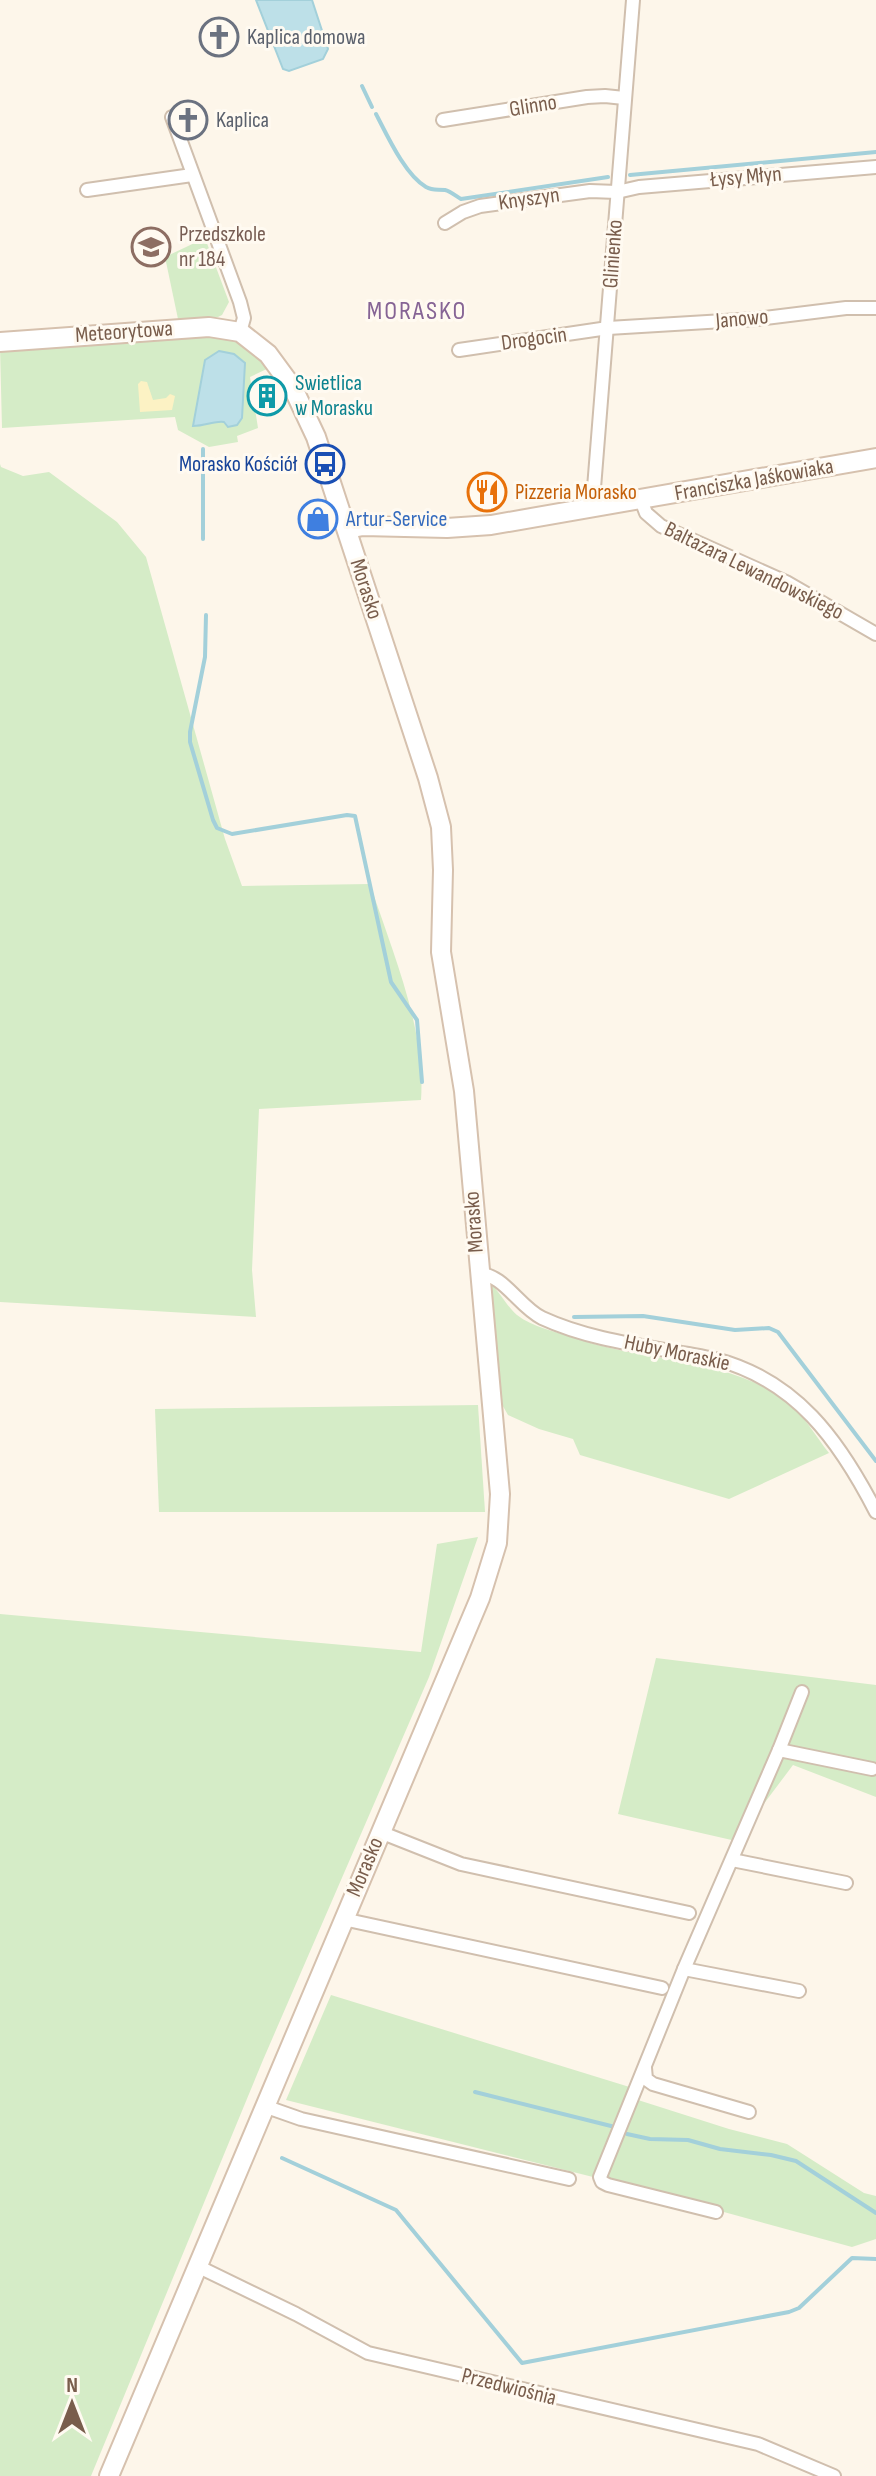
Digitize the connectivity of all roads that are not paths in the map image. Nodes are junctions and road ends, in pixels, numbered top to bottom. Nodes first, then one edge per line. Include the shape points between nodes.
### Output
1 (633, 0) edge
2 (624, 98) junction
3 (172, 117) dead end
4 (443, 120) dead end
5 (876, 167) edge
6 (192, 175) junction
7 (87, 190) dead end
8 (617, 192) junction
9 (445, 223) dead end
10 (876, 308) edge
11 (608, 328) junction
12 (244, 334) junction
13 (0, 342) edge
14 (459, 350) dead end
15 (876, 458) edge
16 (641, 500) junction
17 (597, 507) junction
18 (347, 529) junction
19 (876, 634) edge
20 (478, 1274) junction
21 (876, 1512) edge
22 (802, 1692) dead end
23 (779, 1750) junction
24 (872, 1769) dead end
25 (380, 1832) junction
26 (732, 1860) junction
27 (846, 1883) dead end
28 (689, 1913) dead end
29 (343, 1919) junction
30 (684, 1969) junction
31 (662, 1988) dead end
32 (799, 1991) dead end
33 (645, 2068) junction
34 (264, 2106) junction
35 (749, 2112) dead end
36 (569, 2179) dead end
37 (716, 2212) dead end
38 (197, 2266) junction
39 (109, 2476) edge
40 (834, 2476) edge

1 - 2 street, Glinienko
2 - 4 street, Glinno via 587,97
2 - 8 street, Glinienko
3 - 6 street
5 - 8 street, Łysy Młyn
6 - 7 street
6 - 12 street via 240,302
8 - 9 street, Knyszyn via 480,206
8 - 11 street, Glinienko
10 - 11 street, Janowo
11 - 14 street, Drogocin
11 - 17 street, Glinienko via 594,488
12 - 13 street, Meteorytowa via 193,327
12 - 18 street, Morasko via 276,363 293,388
15 - 16 street, Franciszka Jaśkowiaka
16 - 17 street, Franciszka Jaśkowiaka
16 - 19 street, Baltazara Lewandowskiego via 661,526 786,582
17 - 18 street, Franciszka Jaśkowiaka via 465,527
18 - 20 street, Morasko via 441,827 440,935 464,1091
20 - 21 street, Huby Moraskie via 497,1278 538,1316 575,1331 737,1364 773,1382 822,1428
20 - 25 street, Morasko via 500,1494 497,1543 480,1598
22 - 23 street
23 - 24 street
23 - 26 street
25 - 28 street via 461,1864
25 - 29 street, Morasko
26 - 27 street
26 - 30 street
29 - 31 street
29 - 34 street, Morasko
30 - 32 street
30 - 33 street
33 - 35 street via 646,2079 653,2084
33 - 37 street via 602,2182
34 - 36 street via 301,2119
34 - 38 street, Morasko
38 - 39 street, Morasko
38 - 40 street, Przedwiośnia via 368,2353 758,2444

